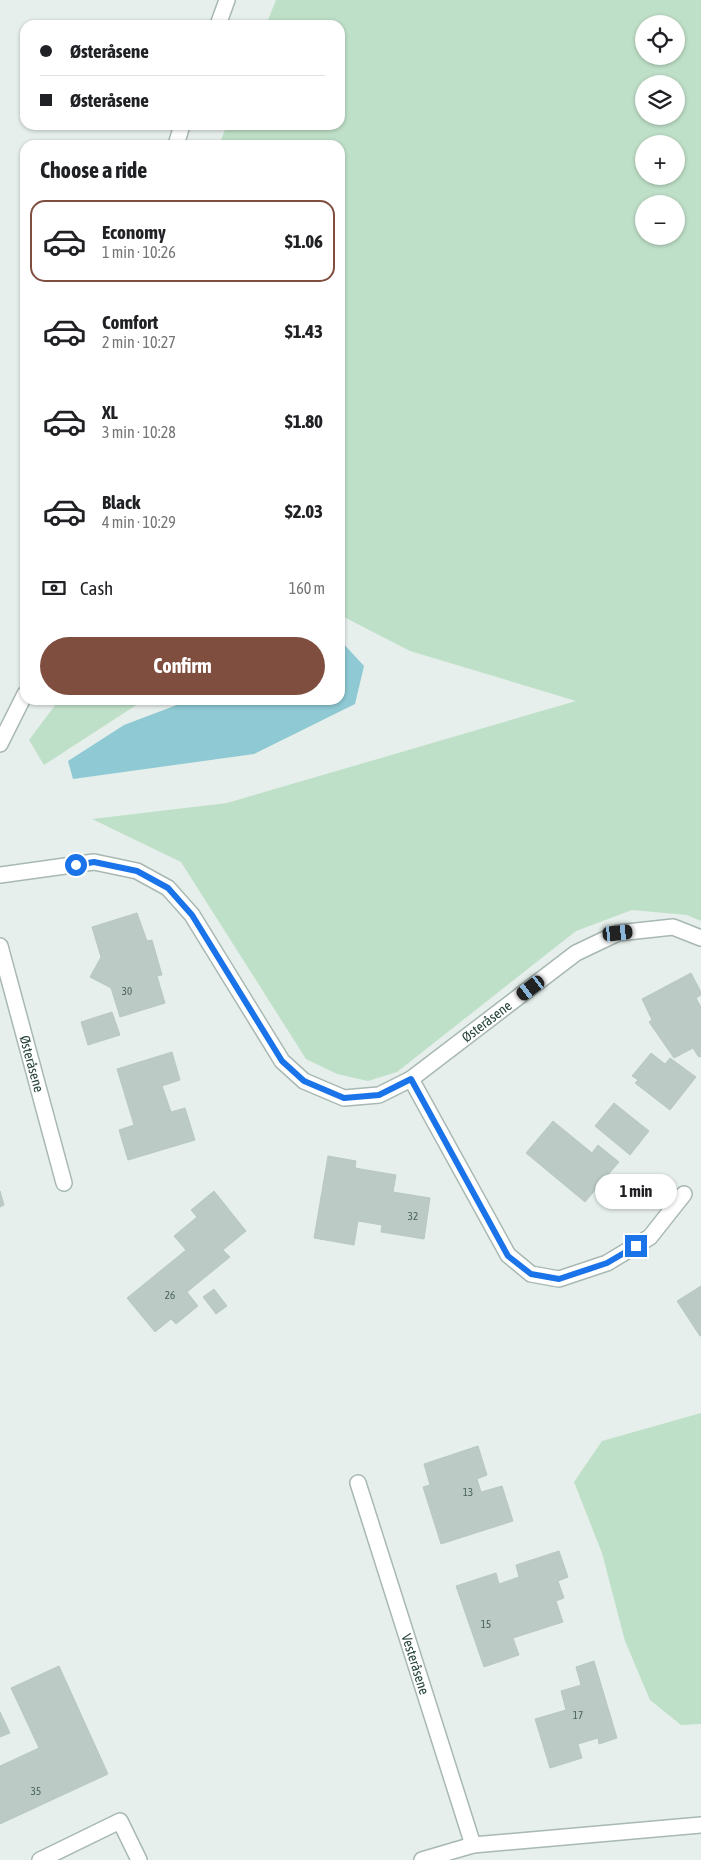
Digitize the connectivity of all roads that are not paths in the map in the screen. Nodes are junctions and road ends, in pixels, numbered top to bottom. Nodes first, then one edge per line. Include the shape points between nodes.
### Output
1 (227, 0) edge
2 (220, 20) edge
3 (20, 704) edge
4 (0, 744) edge
5 (0, 875) edge
6 (701, 938) edge
7 (0, 946) edge
8 (411, 1079) junction
9 (64, 1183) dead end
10 (684, 1194) dead end
11 (358, 1482) dead end
12 (701, 1825) edge
13 (473, 1845) junction
14 (40, 1860) edge
15 (138, 1860) edge
16 (422, 1860) edge

1 - 2 street
3 - 4 street
5 - 8 street, Østeråsene via 94,862 137,871 168,888 192,915 282,1061 304,1081 344,1098 379,1095
6 - 8 street, Østeråsene via 673,927 618,933 576,953
7 - 9 street, Østeråsene
8 - 10 street via 508,1256 531,1274 559,1279 607,1263 650,1237
11 - 13 street, Vesteråsene
12 - 13 street
13 - 16 street
14 - 15 street via 120,1821

